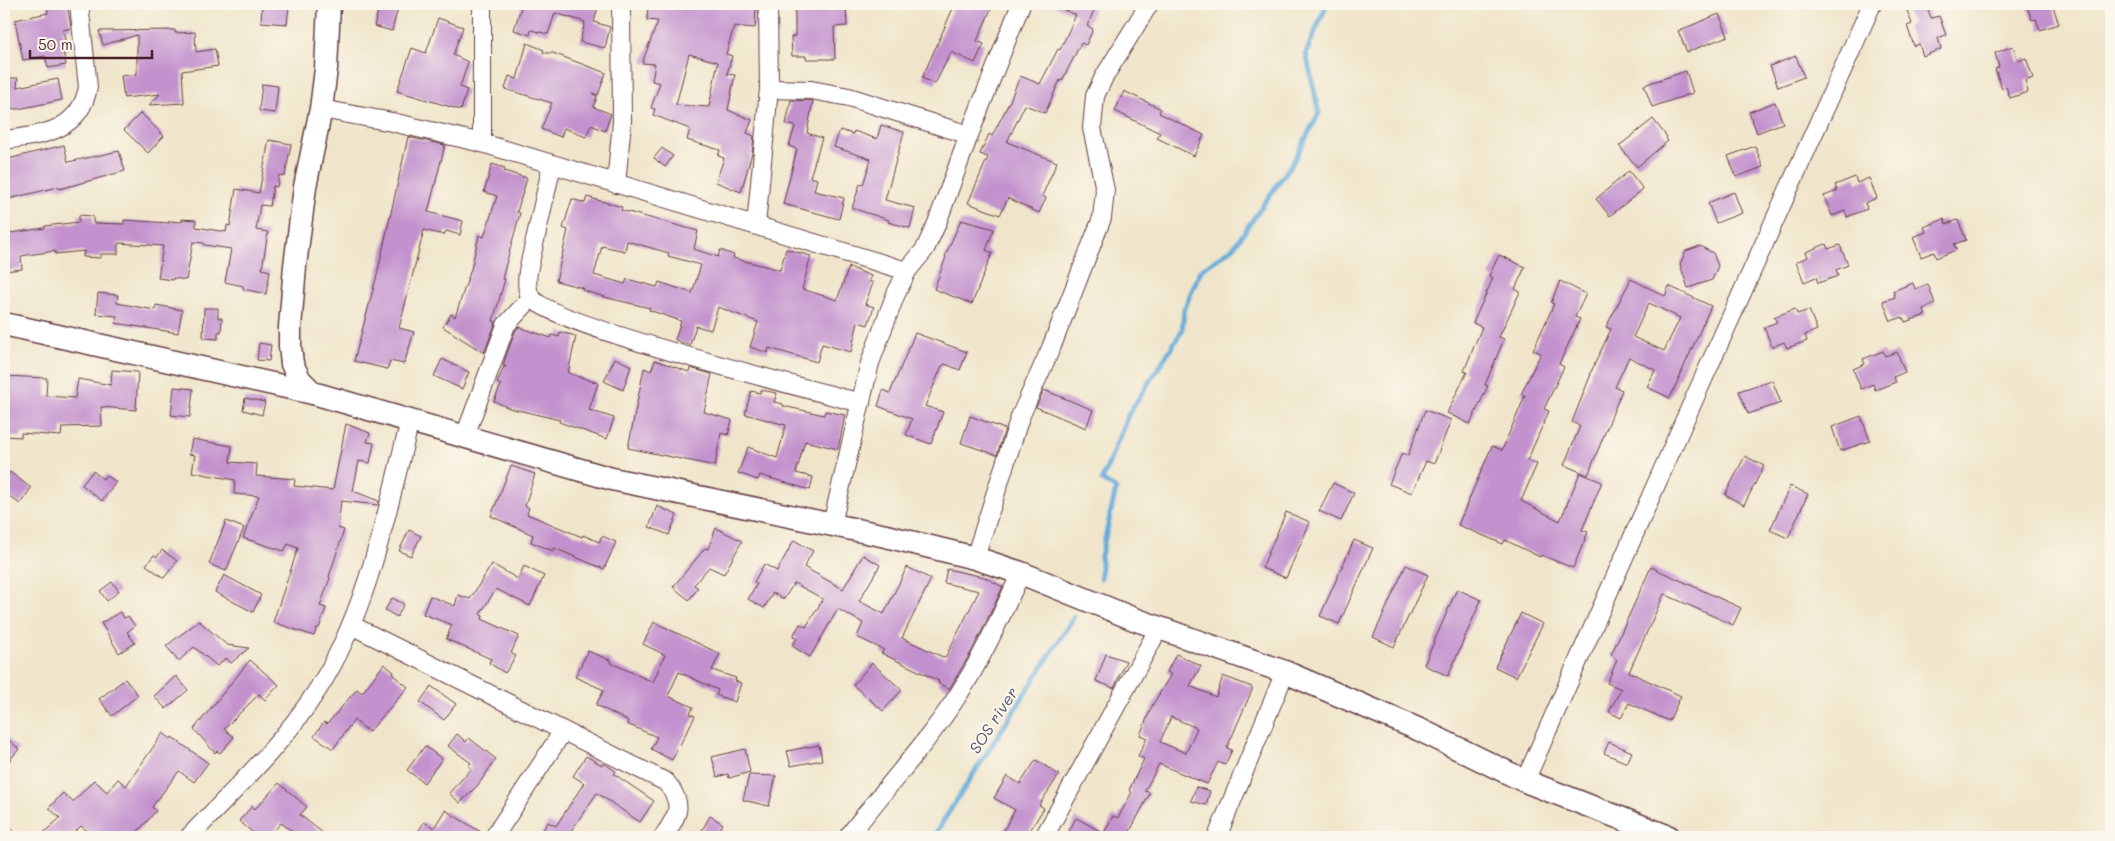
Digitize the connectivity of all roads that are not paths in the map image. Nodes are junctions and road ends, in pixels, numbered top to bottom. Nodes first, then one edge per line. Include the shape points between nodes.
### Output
1 (79, 4) edge
2 (329, 4) edge
3 (482, 4) edge
4 (621, 4) edge
5 (768, 4) edge
6 (1021, 4) edge
7 (1149, 4) edge
8 (1872, 4) edge
9 (769, 89) junction
10 (321, 110) junction
11 (969, 135) junction
12 (4, 140) edge
13 (482, 143) junction
14 (552, 165) junction
15 (616, 184) junction
16 (756, 225) junction
17 (907, 271) junction
18 (531, 298) junction
19 (4, 324) edge
20 (313, 393) junction
21 (861, 403) junction
22 (410, 421) junction
23 (465, 436) junction
24 (832, 524) junction
25 (975, 558) junction
26 (1021, 573) junction
27 (351, 625) junction
28 (1159, 628) junction
29 (1284, 672) junction
30 (563, 731) junction
31 (1525, 781) junction
32 (190, 837) edge
33 (494, 837) edge
34 (663, 837) edge
35 (848, 837) edge
36 (1044, 837) edge
37 (1217, 837) edge
38 (1669, 837) edge

1 - 12 street via 88,87 86,100 79,112 58,129 46,134
2 - 10 street
3 - 13 street
4 - 15 street via 622,122
5 - 9 street
6 - 11 street
7 - 25 street via 1095,96 1092,128 1105,190 1102,218 1020,417
8 - 31 street
9 - 11 street via 811,90 849,97
9 - 16 street
10 - 13 street via 392,122
10 - 20 street via 305,187 295,266 290,346 292,364 300,380
11 - 17 street via 937,223 925,249
13 - 14 street
14 - 15 street
14 - 18 street via 528,271 527,285
15 - 16 street
16 - 17 street
17 - 21 street via 870,363
18 - 21 street via 586,325
18 - 23 street via 506,325
19 - 20 street
20 - 22 street
21 - 24 street
22 - 23 street
22 - 27 street via 383,524
23 - 24 street via 612,479
24 - 25 street
25 - 26 street
26 - 28 street
26 - 35 street via 982,655 960,692
27 - 30 street
27 - 32 street via 318,689 288,730
28 - 29 street
28 - 36 street
29 - 31 street via 1420,730
29 - 37 street
30 - 33 street
30 - 34 street via 666,782 679,804
31 - 38 street

